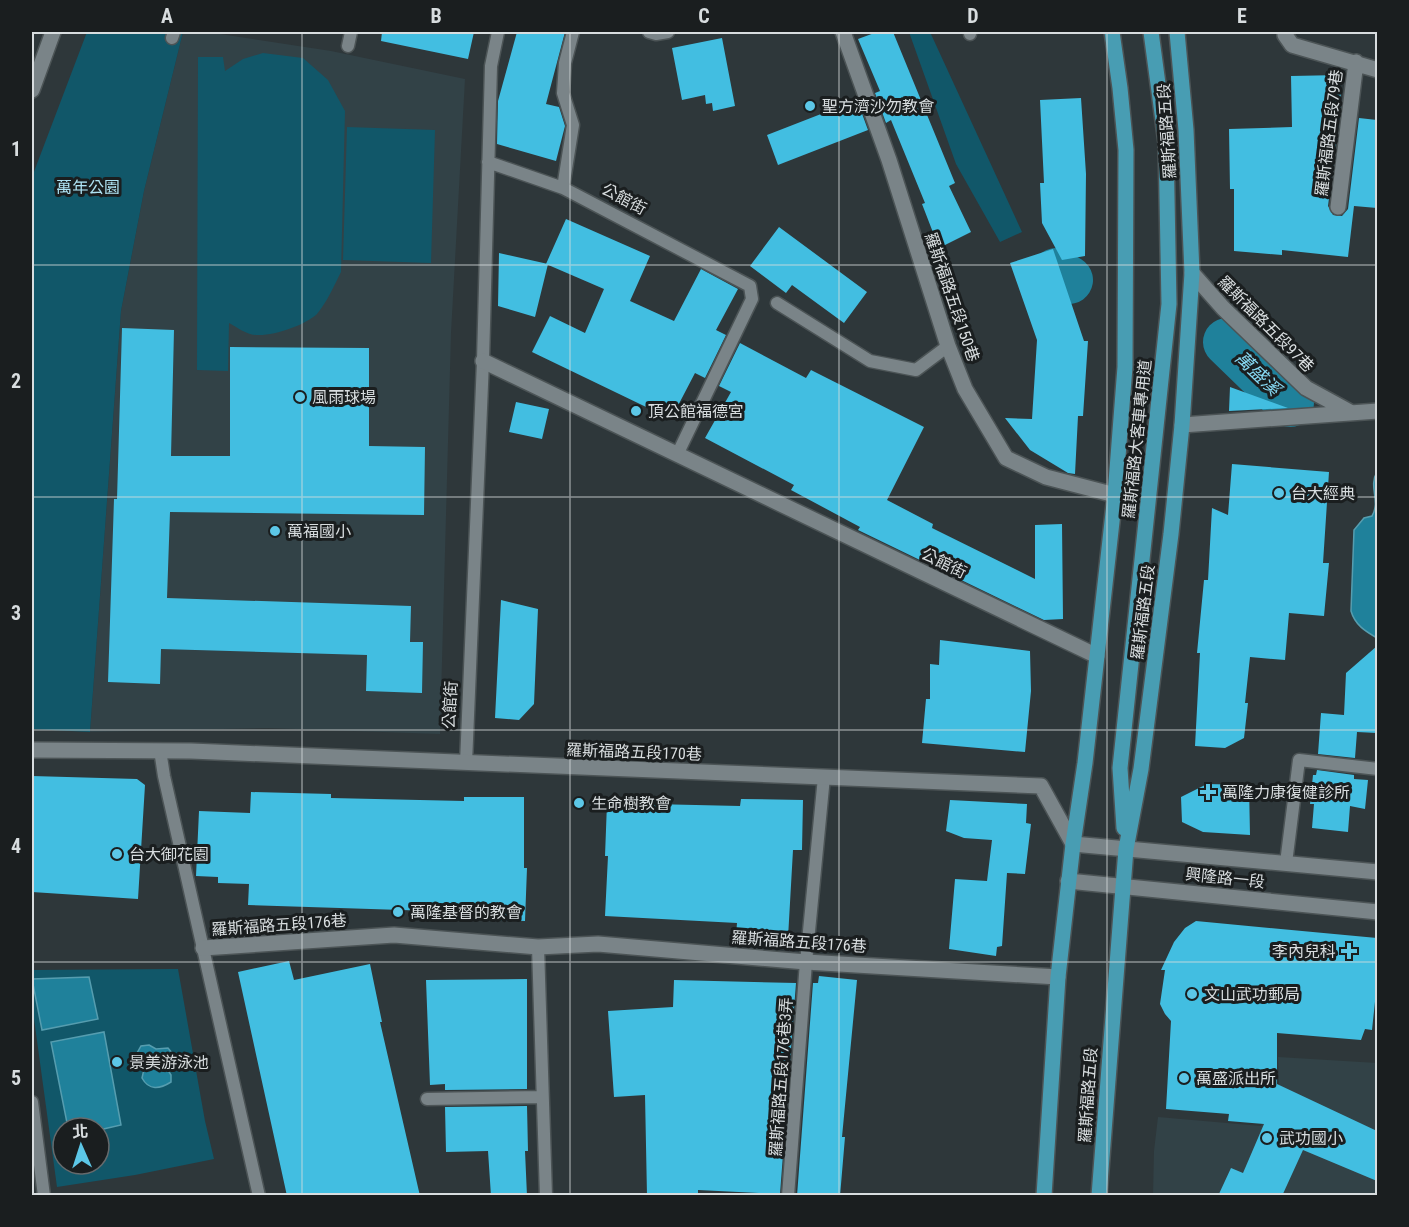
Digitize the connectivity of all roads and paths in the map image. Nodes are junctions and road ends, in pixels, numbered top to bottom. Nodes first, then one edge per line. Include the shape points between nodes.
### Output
1 (53, 32) edge
2 (351, 32) edge
3 (498, 32) edge
4 (573, 32) edge
5 (649, 32) edge
6 (668, 32) edge
7 (843, 32) edge
8 (1112, 32) edge
9 (1151, 32) edge
10 (1177, 32) edge
11 (1286, 32) edge
12 (348, 46) dead end
13 (1356, 62) junction
14 (1377, 70) edge
15 (32, 90) edge
16 (488, 162) junction
17 (563, 188) junction
18 (1338, 207) dead end
19 (1192, 273) junction
20 (777, 303) dead end
21 (948, 345) junction
22 (483, 362) junction
23 (1377, 411) edge
24 (1350, 412) junction
25 (1182, 425) junction
26 (677, 455) junction
27 (1115, 495) junction
28 (1097, 656) junction
29 (32, 750) edge
30 (160, 750) junction
31 (466, 763) junction
32 (1377, 769) edge
33 (824, 777) junction
34 (1072, 844) junction
35 (1126, 849) junction
36 (1286, 863) junction
37 (1377, 872) edge
38 (1068, 881) junction
39 (1124, 887) junction
40 (1377, 912) edge
41 (538, 947) junction
42 (203, 948) junction
43 (806, 962) junction
44 (1058, 977) junction
45 (542, 1097) junction
46 (427, 1099) dead end
47 (32, 1102) edge
48 (44, 1196) edge
49 (259, 1196) edge
50 (546, 1196) edge
51 (788, 1196) edge
52 (1044, 1196) edge
53 (1099, 1196) edge

1 - 15 street
2 - 12 lane
3 - 16 lane via 491,66
4 - 17 lane via 563,93 573,126
5 - 6 lane
7 - 21 street, 羅斯福路五段150巷
8 - 27 main road via 1126,150 1125,367
9 - 35 main road, 羅斯福路大客車專用道 via 1166,142 1169,304 1120,768
10 - 19 main road, 羅斯福路五段
11 - 13 street, 羅斯福路五段79巷 via 1292,45
13 - 14 street, 羅斯福路五段79巷
13 - 18 street, 羅斯福路五段79巷
16 - 17 lane, 公館街
16 - 22 lane, 公館街
17 - 26 lane, 公館街 via 750,286 753,299
19 - 24 street, 羅斯福路五段97巷 via 1306,388
19 - 25 main road, 羅斯福路五段
20 - 21 lane via 870,361 916,370
21 - 27 street, 羅斯福路五段150巷 via 965,389 1006,458 1046,477
22 - 26 street, 公館街
22 - 31 lane, 公館街
23 - 24 street
24 - 25 street
25 - 35 main road, 羅斯福路五段 via 1141,769
26 - 28 street, 公館街
27 - 28 main road
28 - 34 main road
29 - 30 street, 羅斯福路五段170巷
30 - 31 street, 羅斯福路五段170巷
30 - 42 lane
31 - 33 street, 羅斯福路五段170巷
32 - 36 lane via 1299,760
33 - 34 street, 羅斯福路五段170巷 via 1041,786
33 - 43 lane, 羅斯福路五段176巷3弄
34 - 35 street, 興隆路一段
34 - 38 main road
35 - 36 street, 興隆路一段
35 - 39 main road, 羅斯福路五段
36 - 37 street, 興隆路一段
38 - 39 street, 興隆路一段
38 - 44 main road
39 - 40 street, 興隆路一段
39 - 53 main road, 羅斯福路五段
41 - 42 street, 羅斯福路五段176巷 via 394,935
41 - 43 street, 羅斯福路五段176巷 via 597,944
41 - 45 lane
42 - 49 lane, 羅斯福路五段176巷
43 - 44 street, 羅斯福路五段176巷
43 - 51 lane, 羅斯福路五段176巷3弄
44 - 52 main road
45 - 46 lane
45 - 50 lane
47 - 48 lane

